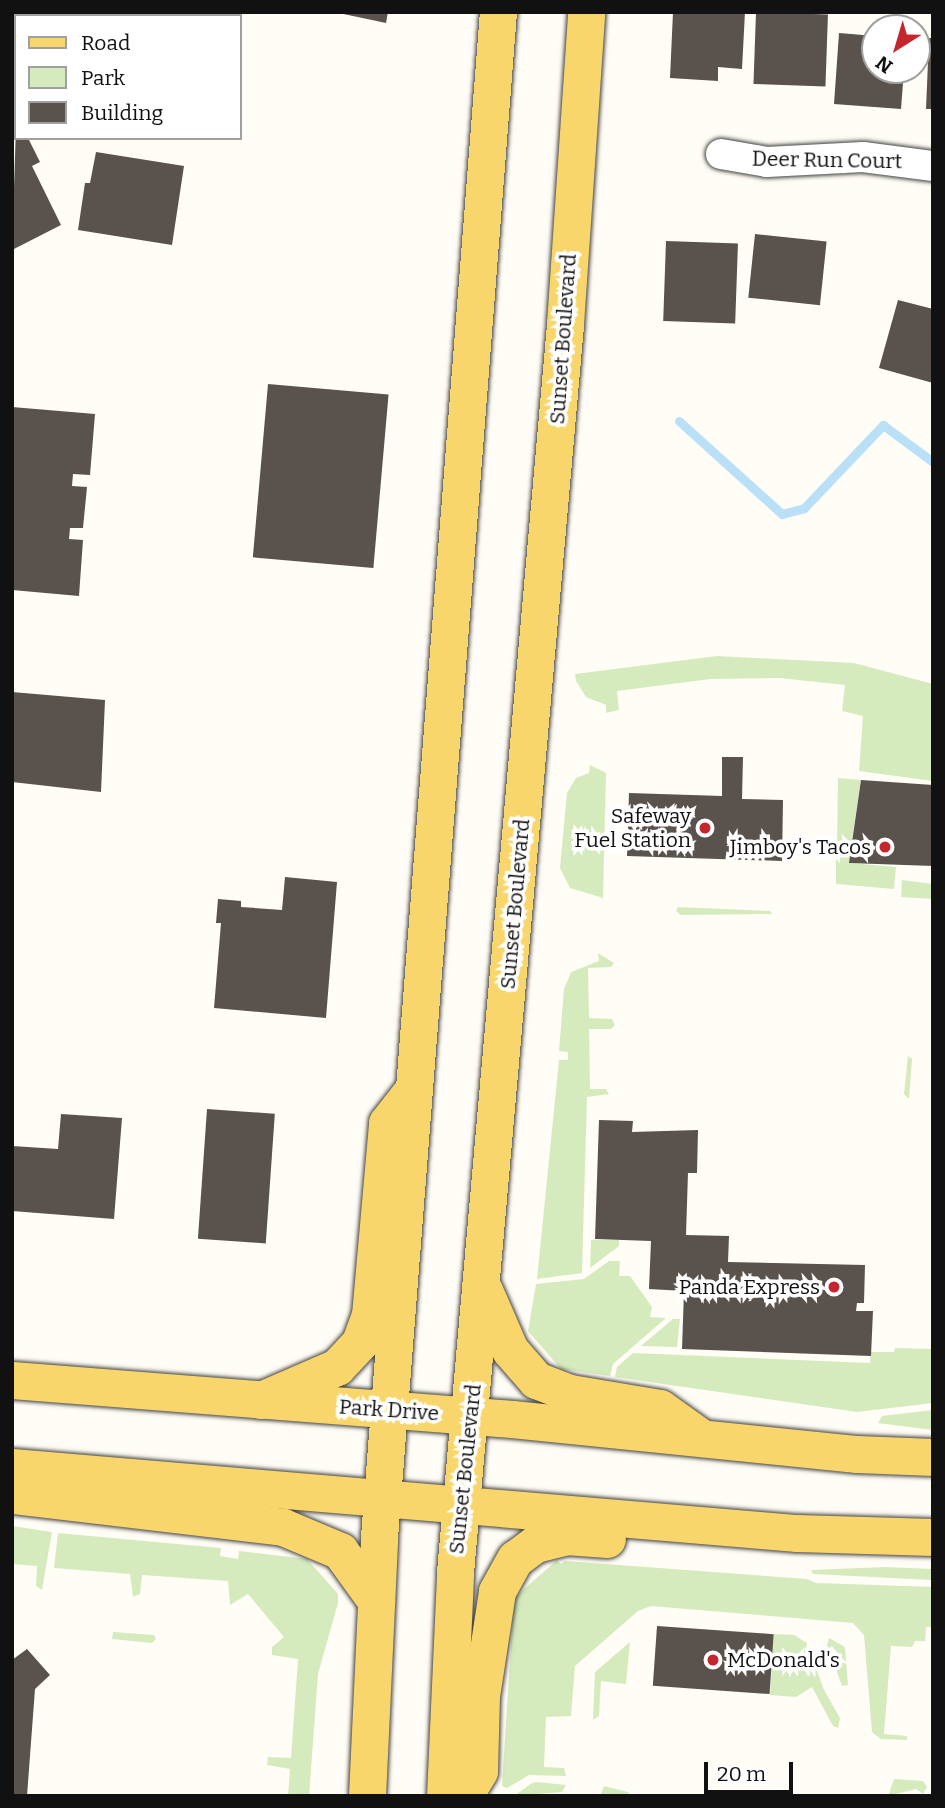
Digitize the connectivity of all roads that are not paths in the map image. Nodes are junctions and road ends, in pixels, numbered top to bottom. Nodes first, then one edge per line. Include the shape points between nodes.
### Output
1 (498, 12) edge
2 (586, 12) edge
3 (721, 154) dead end
4 (933, 166) edge
5 (415, 1087) junction
6 (482, 1287) junction
7 (12, 1380) edge
8 (260, 1401) junction
9 (390, 1411) junction
10 (471, 1416) junction
11 (703, 1438) junction
12 (933, 1457) edge
13 (12, 1467) edge
14 (12, 1496) edge
15 (382, 1497) junction
16 (462, 1504) junction
17 (797, 1533) junction
18 (933, 1537) edge
19 (376, 1601) junction
20 (367, 1796) edge
21 (445, 1796) edge
22 (464, 1796) edge

1 - 5 main road
2 - 6 main road, Sunset Boulevard via 564,338
3 - 4 street, Deer Run Court via 767,162 863,157
5 - 8 main road via 387,1123 370,1315 359,1342 337,1367
5 - 9 main road
6 - 10 main road, Sunset Boulevard
6 - 11 main road via 510,1350 536,1380 569,1393 660,1408
7 - 8 main road, Park Drive
8 - 9 main road, Park Drive
9 - 10 main road, Park Drive
9 - 15 main road
10 - 11 main road, Park Drive
10 - 16 main road, Sunset Boulevard
11 - 12 main road, Park Drive
13 - 15 main road
14 - 19 main road via 283,1527 340,1551
15 - 16 main road
15 - 19 main road
16 - 17 main road
16 - 21 main road, Sunset Boulevard
17 - 18 main road
17 - 22 main road via 763,1550 566,1536 524,1550 497,1591 481,1696 479,1771
19 - 20 main road

